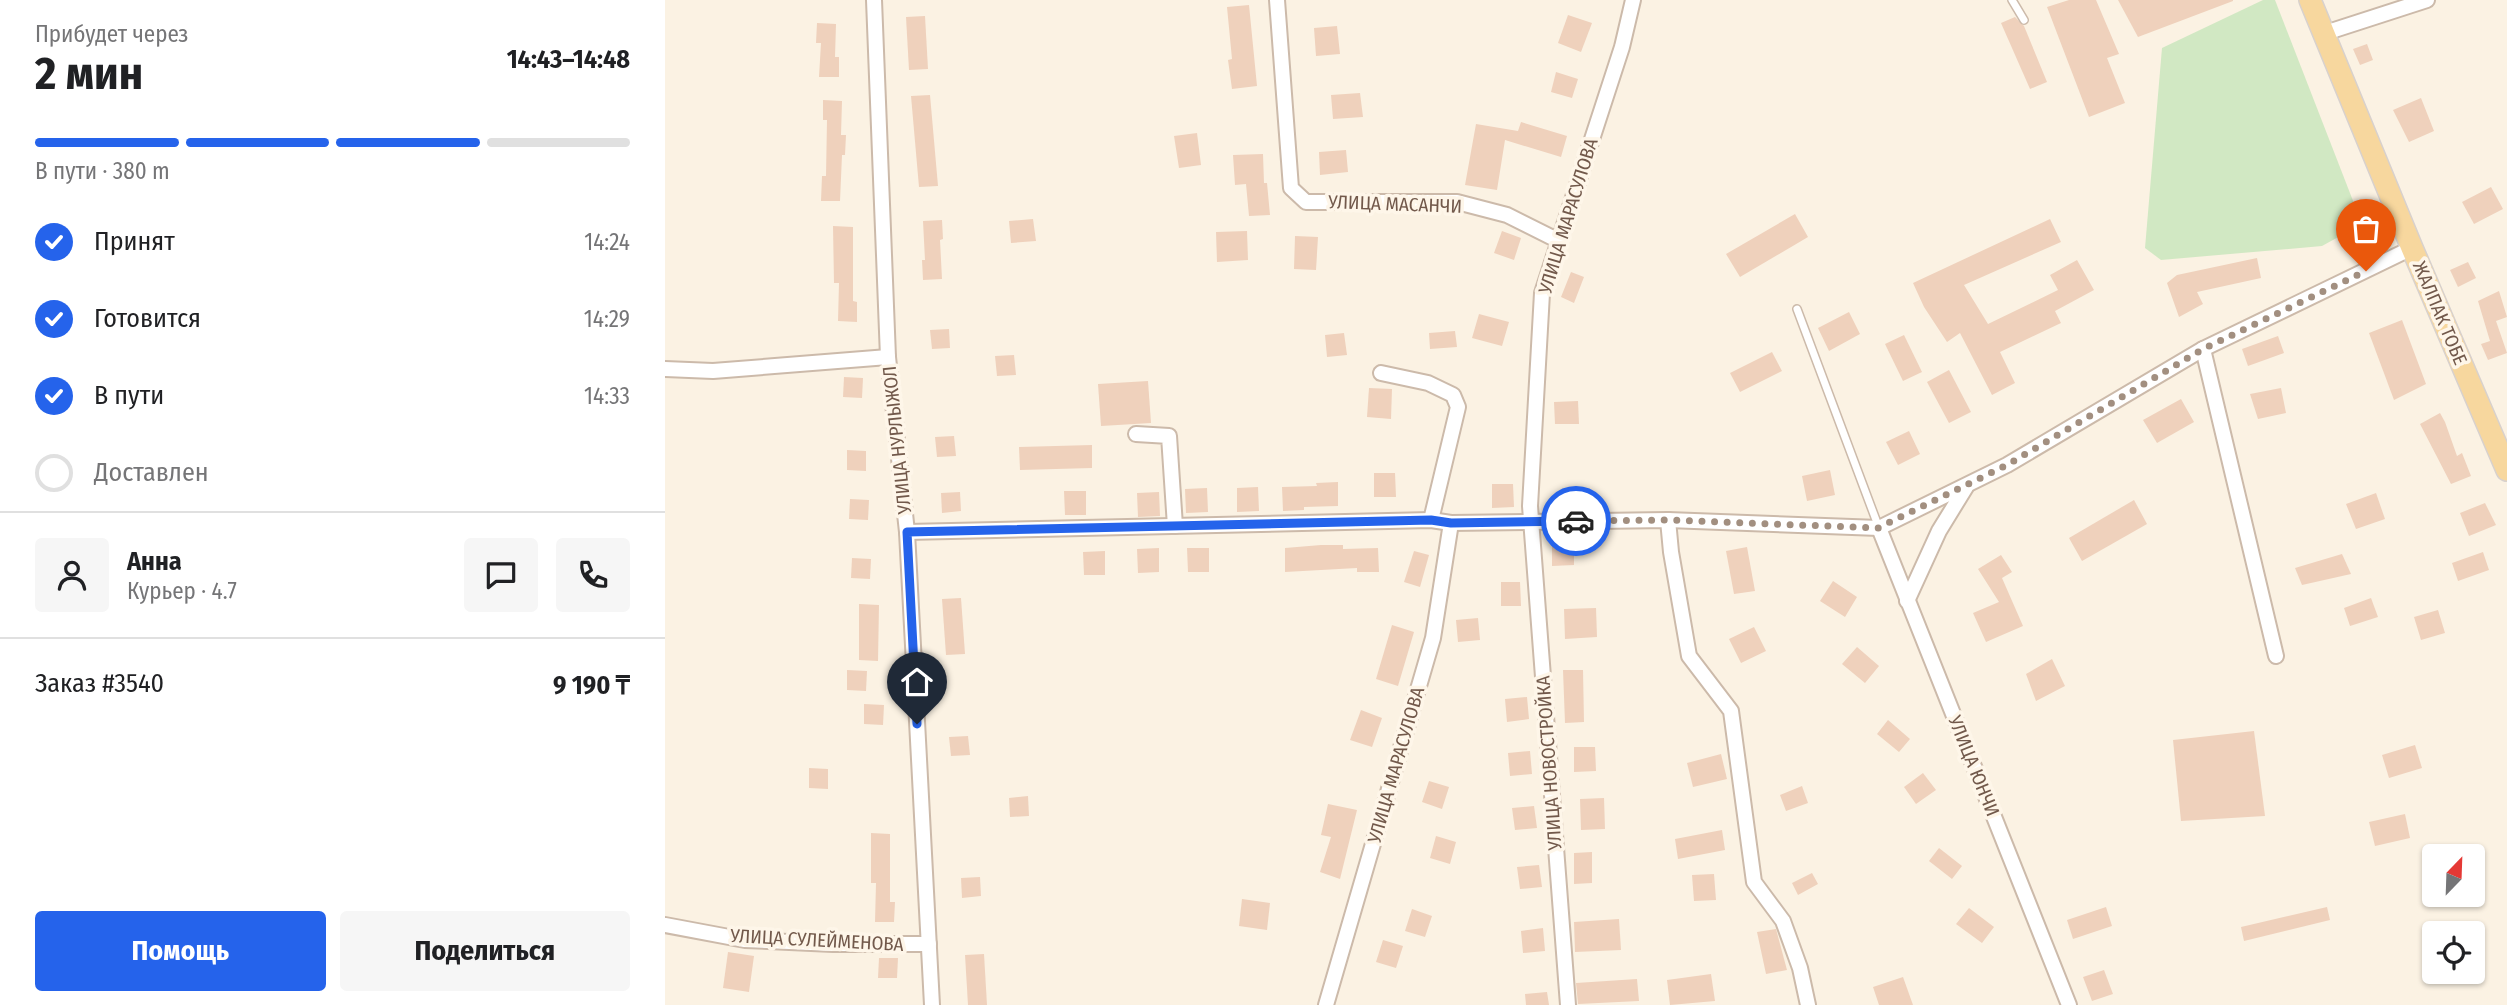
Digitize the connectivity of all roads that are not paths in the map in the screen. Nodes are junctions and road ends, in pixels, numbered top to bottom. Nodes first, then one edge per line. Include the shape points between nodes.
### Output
1 (874, 0) edge
2 (1277, 0) edge
3 (1633, 0) edge
4 (2012, 0) edge
5 (2310, 0) edge
6 (2427, 0) edge
7 (2024, 20) dead end
8 (2325, 33) junction
9 (1559, 241) junction
10 (2412, 248) junction
11 (1797, 309) dead end
12 (2203, 349) junction
13 (887, 357) junction
14 (665, 369) edge
15 (1381, 373) dead end
16 (1136, 434) dead end
17 (2507, 470) edge
18 (1967, 486) junction
19 (1431, 520) junction
20 (1668, 520) junction
21 (1531, 521) junction
22 (1451, 523) junction
23 (1175, 526) junction
24 (1878, 528) junction
25 (907, 532) junction
26 (1907, 601) junction
27 (2276, 656) dead end
28 (665, 925) edge
29 (929, 944) junction
30 (932, 1005) edge
31 (1326, 1005) edge
32 (1568, 1005) edge
33 (1808, 1005) edge
34 (2069, 1005) edge

1 - 13 street, УЛИЦА НУРЛЫЖОЛ
2 - 9 street, УЛИЦА МАСАНЧИ via 1291,188 1305,202 1457,202 1507,215
3 - 9 street, УЛИЦА МАРАСУЛОВА
4 - 7 lane
5 - 8 main road, ЖАЛПАК ТОБЕ
6 - 8 street
8 - 10 main road, ЖАЛПАК ТОБЕ
9 - 21 street, УЛИЦА МАРАСУЛОВА via 1542,293
10 - 12 street
10 - 17 main road, ЖАЛПАК ТОБЕ
11 - 24 lane
12 - 18 street
12 - 27 street
13 - 14 street via 713,371
13 - 25 street, УЛИЦА НУРЛЫЖОЛ
15 - 19 street via 1428,383 1453,395 1458,407
16 - 23 street via 1169,436
18 - 24 street
18 - 26 street via 1939,531
19 - 22 street
19 - 23 street
20 - 21 street
20 - 24 street
20 - 33 street via 1689,656 1731,711 1753,881 1783,921
21 - 22 street
21 - 32 street, УЛИЦА НОВОСТРОЙКА
22 - 31 street, УЛИЦА МАРАСУЛОВА via 1433,638
23 - 25 street
24 - 26 street, УЛИЦА ЮНЧИ
25 - 29 street, УЛИЦА НУРЛЫЖОЛ
26 - 34 street, УЛИЦА ЮНЧИ
28 - 29 street, УЛИЦА СУЛЕЙМЕНОВА via 745,940
29 - 30 street, УЛИЦА НУРЛЫЖОЛ

